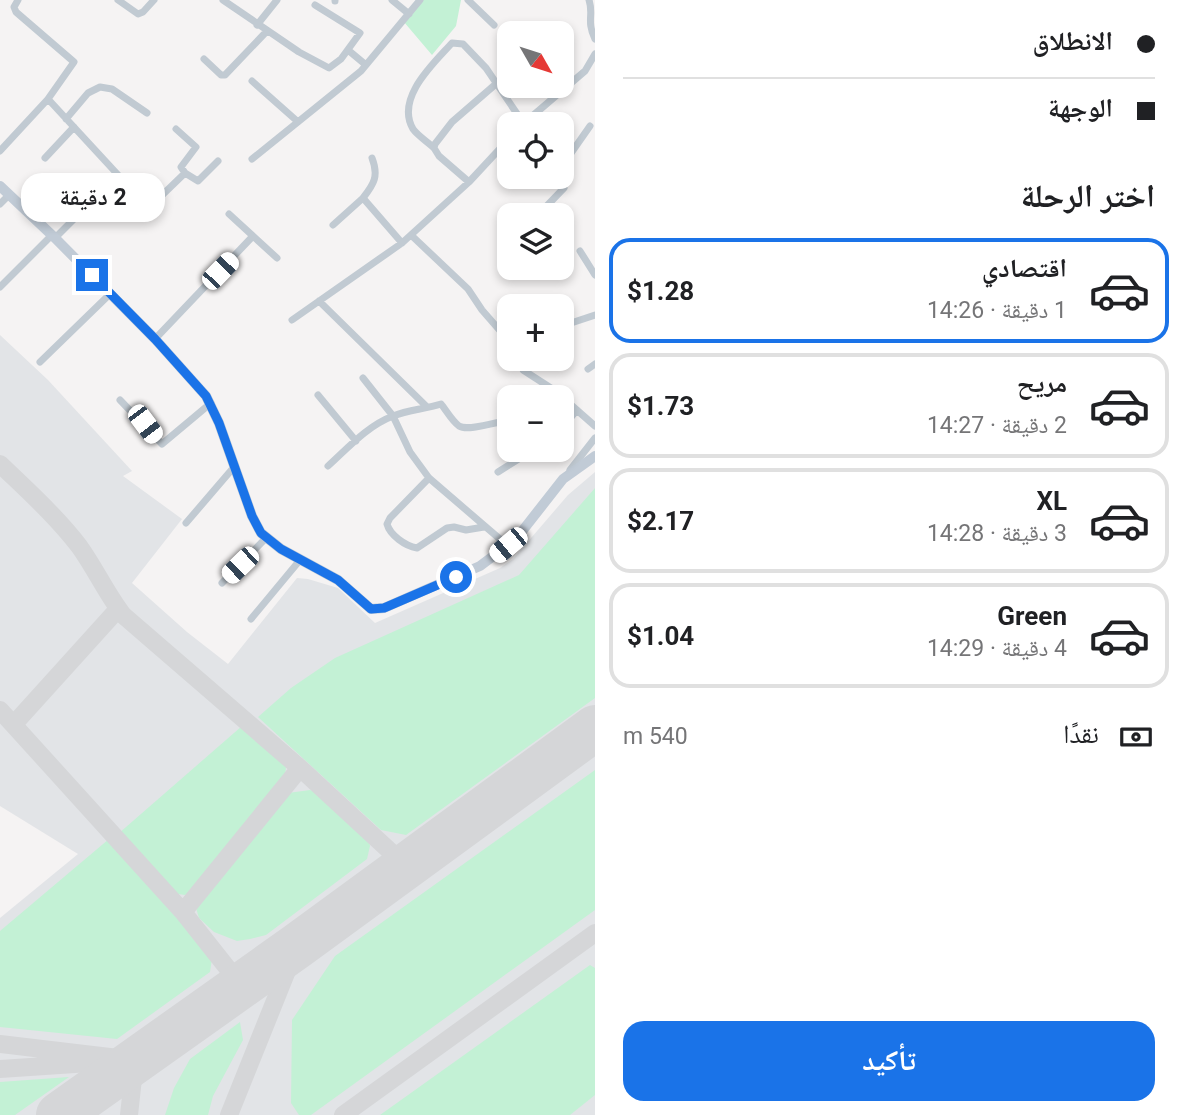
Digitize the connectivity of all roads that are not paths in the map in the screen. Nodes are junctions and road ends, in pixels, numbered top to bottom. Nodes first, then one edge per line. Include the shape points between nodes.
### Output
1 (18, 0) edge
2 (118, 0) edge
3 (154, 0) edge
4 (223, 0) edge
5 (277, 0) edge
6 (392, 0) edge
7 (420, 0) edge
8 (468, 0) edge
9 (589, 0) edge
10 (315, 5) dead end
11 (409, 14) junction
12 (257, 24) junction
13 (494, 25) dead end
14 (267, 31) junction
15 (595, 39) edge
16 (348, 50) junction
17 (595, 54) edge
18 (204, 58) dead end
19 (366, 65) junction
20 (252, 81) dead end
21 (497, 83) joint
22 (48, 99) junction
23 (538, 112) edge
24 (147, 113) dead end
25 (66, 119) junction
26 (297, 121) junction
27 (590, 126) dead end
28 (74, 127) junction
29 (176, 129) dead end
30 (434, 148) junction
31 (574, 149) edge
32 (0, 151) edge
33 (497, 152) edge
34 (45, 158) dead end
35 (373, 158) dead end
36 (252, 159) dead end
37 (218, 161) dead end
38 (185, 173) junction
39 (469, 182) junction
40 (0, 186) edge
41 (563, 189) edge
42 (9, 195) junction
43 (363, 198) junction
44 (94, 199) dead end
45 (550, 203) edge
46 (0, 204) edge
47 (229, 214) dead end
48 (334, 225) dead end
49 (411, 235) junction
50 (253, 236) junction
51 (54, 237) junction
52 (402, 243) junction
53 (580, 251) dead end
54 (277, 258) dead end
55 (595, 275) edge
56 (0, 287) edge
57 (110, 294) junction
58 (319, 301) junction
59 (595, 315) edge
60 (292, 320) dead end
61 (574, 322) edge
62 (497, 327) edge
63 (155, 339) junction
64 (40, 362) dead end
65 (525, 371) edge
66 (363, 378) dead end
67 (546, 385) edge
68 (318, 395) dead end
69 (120, 400) dead end
70 (211, 403) junction
71 (426, 407) junction
72 (574, 408) edge
73 (578, 411) junction
74 (574, 415) edge
75 (393, 416) junction
76 (497, 420) edge
77 (595, 426) edge
78 (595, 438) edge
79 (356, 441) junction
80 (595, 456) edge
81 (514, 462) edge
82 (328, 466) dead end
83 (234, 467) junction
84 (498, 472) dead end
85 (429, 478) junction
86 (564, 479) junction
87 (186, 523) dead end
88 (484, 527) junction
89 (266, 538) junction
90 (508, 545) junction
91 (300, 560) junction
92 (222, 583) dead end
93 (251, 619) dead end

1 - 22 street via 16,12 74,62
2 - 3 street via 138,14
4 - 12 street
5 - 12 street
6 - 11 street
7 - 11 street
8 - 13 street
9 - 15 street via 589,26
10 - 16 street via 360,33
11 - 19 street
12 - 14 street
14 - 16 street via 325,68 336,65
14 - 18 street via 225,75
16 - 19 street
17 - 23 street via 584,71
19 - 26 street
20 - 26 street
21 - 30 street via 452,122
21 - 30 street via 463,44 452,43 411,96 413,128
22 - 25 street
22 - 32 street
24 - 25 street via 111,89 100,87 88,93
25 - 28 street
26 - 36 street
27 - 31 street
28 - 34 street
28 - 38 street via 148,205
29 - 38 street via 196,147 181,167
30 - 39 street
33 - 39 street
35 - 43 street via 376,177
37 - 38 street via 198,181
39 - 49 street
40 - 42 main road
41 - 45 street
42 - 46 street
42 - 51 main road
43 - 48 street
43 - 52 street
44 - 51 street
47 - 50 street
49 - 52 street
49 - 62 street via 468,289
50 - 54 street
50 - 63 street
51 - 56 street
51 - 57 main road
52 - 58 street
53 - 55 street
57 - 63 main road
57 - 64 street
58 - 60 street
58 - 71 street
59 - 61 street
63 - 70 main road
65 - 67 street
66 - 75 street
68 - 79 street
69 - 70 street via 162,444
70 - 83 main road
71 - 75 street
71 - 76 street via 441,404 457,425 466,428
72 - 73 street
73 - 74 street
73 - 77 street
75 - 79 street
75 - 85 street
78 - 86 street
79 - 82 street
80 - 86 main road
81 - 84 street
83 - 87 street
83 - 89 main road via 252,516
85 - 88 street
85 - 88 street via 390,518 387,527 391,533 417,548 447,528
86 - 90 main road
88 - 90 street
89 - 91 main road
89 - 92 street
90 - 91 main road via 480,566 378,610 368,607 338,580
91 - 93 street

